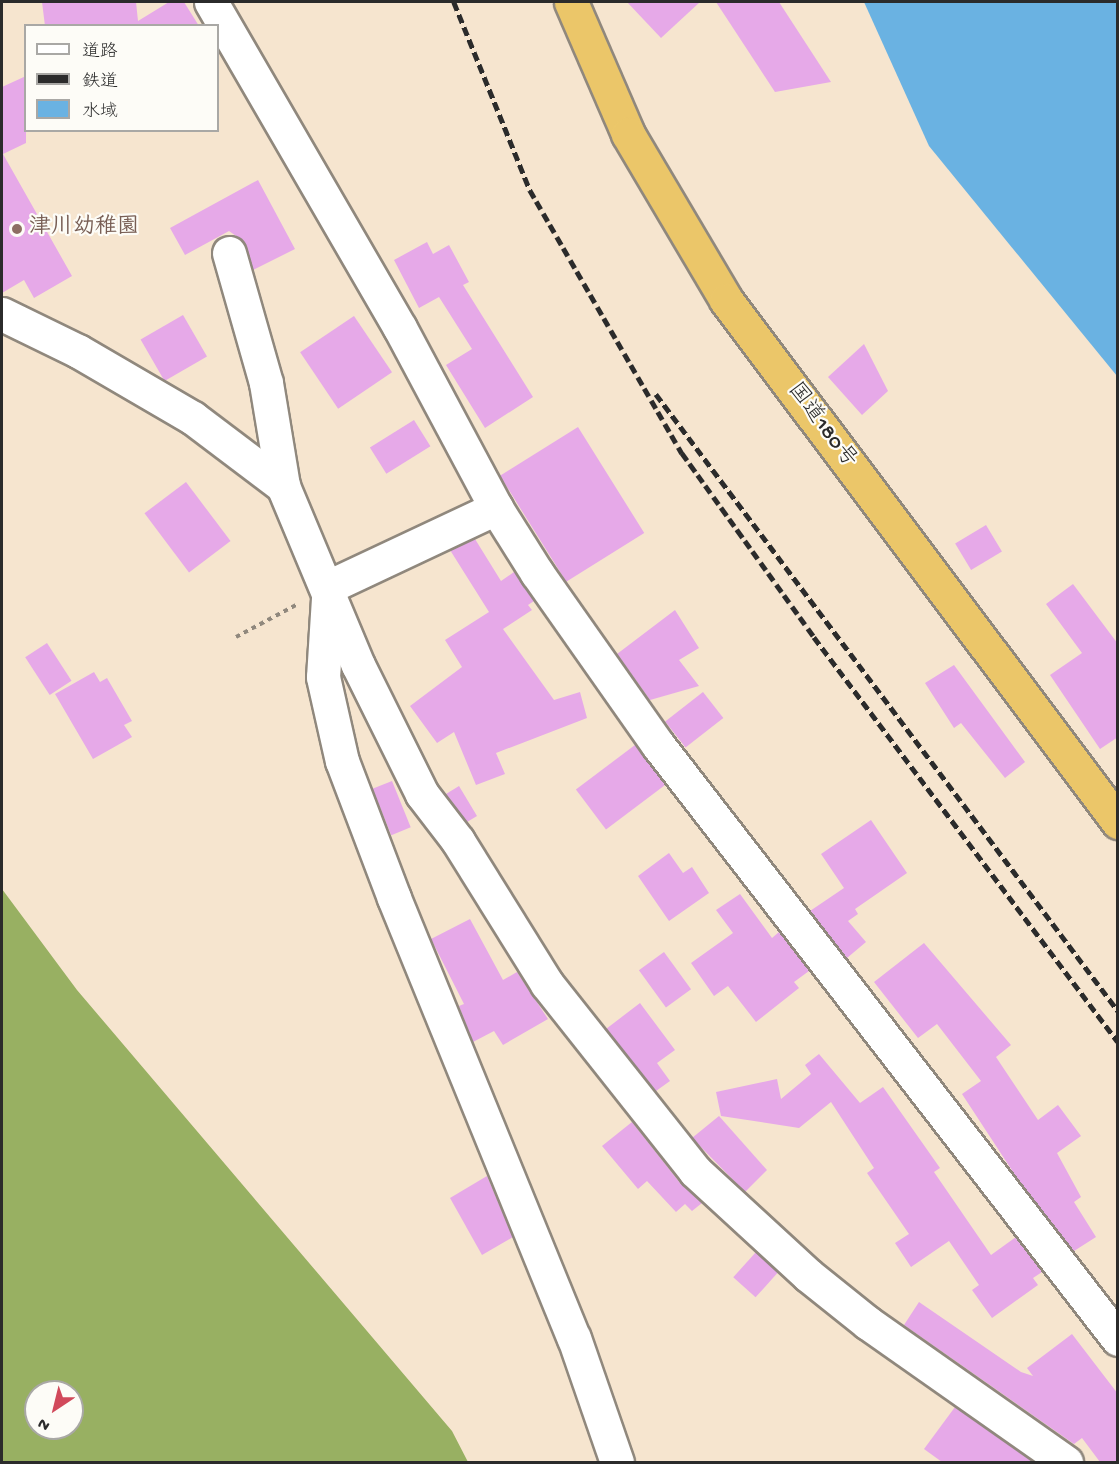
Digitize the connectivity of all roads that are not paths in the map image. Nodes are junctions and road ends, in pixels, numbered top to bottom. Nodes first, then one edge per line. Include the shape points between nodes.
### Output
1 (211, 2) edge
2 (572, 2) edge
3 (229, 253) dead end
4 (2, 314) edge
5 (283, 486) junction
6 (496, 508) junction
7 (328, 587) junction
8 (1118, 822) edge
9 (1118, 1339) edge
10 (617, 1462) edge
11 (1066, 1462) edge

1 - 6 street via 400,328
2 - 8 highway, 国道180号 via 628,134 726,300
3 - 5 street via 266,383
4 - 5 street via 78,351 193,418
5 - 7 street
6 - 7 street
6 - 9 street via 658,745
7 - 10 street via 323,677 342,761 574,1338
7 - 11 street via 358,665 422,794 458,841 547,984 695,1171 808,1275 868,1323

